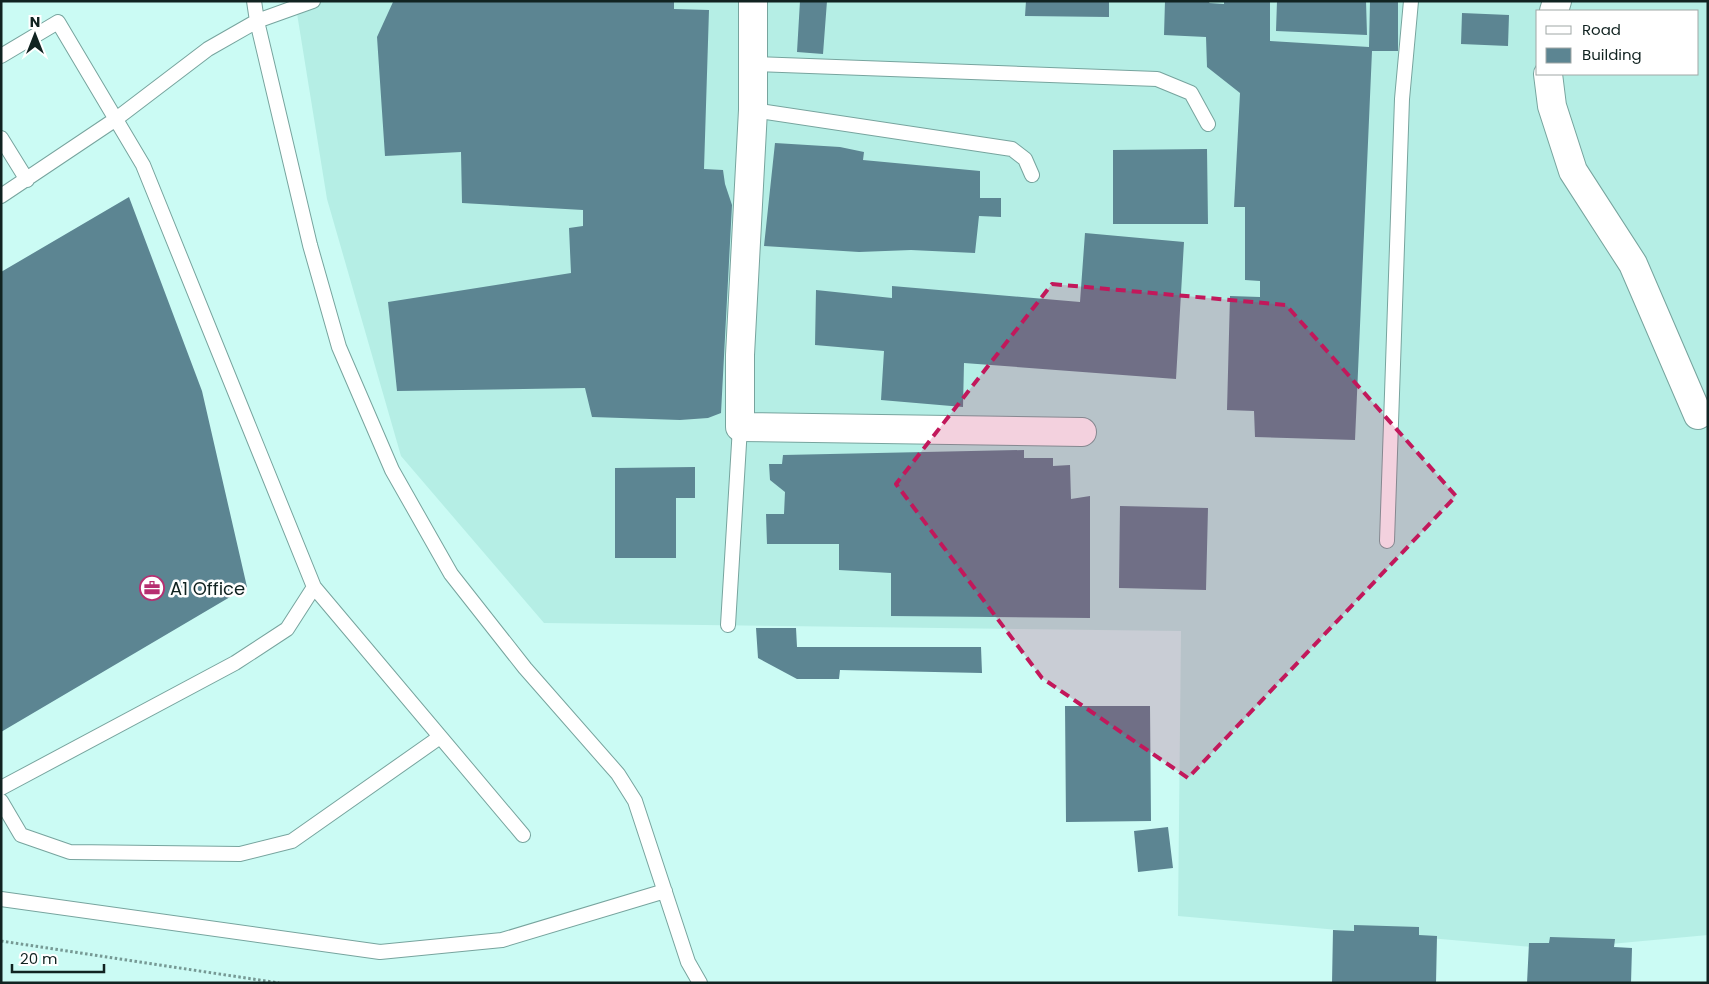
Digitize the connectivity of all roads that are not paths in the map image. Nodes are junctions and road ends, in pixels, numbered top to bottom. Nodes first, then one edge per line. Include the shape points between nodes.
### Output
1 (254, 1) edge
2 (313, 1) edge
3 (753, 1) edge
4 (1411, 1) edge
5 (257, 21) junction
6 (1, 56) edge
7 (754, 64) junction
8 (1548, 75) edge
9 (754, 110) junction
10 (116, 119) junction
11 (1208, 124) dead end
12 (1, 138) edge
13 (1032, 175) dead end
14 (26, 180) junction
15 (1, 196) edge
16 (1698, 415) dead end
17 (740, 427) junction
18 (1082, 432) dead end
19 (1387, 541) dead end
20 (314, 587) junction
21 (728, 625) dead end
22 (440, 737) junction
23 (1, 788) edge
24 (1, 801) edge
25 (523, 835) dead end
26 (665, 891) junction
27 (1, 899) edge
28 (700, 983) edge

1 - 5 lane
2 - 5 lane
3 - 7 street
4 - 19 lane via 1402,99
5 - 10 lane via 208,49
5 - 26 lane via 310,245 339,347 392,470 451,574 525,668 618,774 635,801
6 - 10 lane via 58,22
7 - 9 street
7 - 11 lane via 1157,79 1191,93
8 - 16 street via 1552,106 1573,171 1633,264
9 - 13 lane via 1012,149 1025,159
9 - 17 street via 740,355
10 - 14 lane
10 - 20 lane via 143,165
12 - 14 lane
14 - 15 lane
17 - 18 street
17 - 21 lane
20 - 22 lane
20 - 23 lane via 287,630 235,663
22 - 24 lane via 292,841 240,854 70,852 21,835
22 - 25 lane
26 - 27 lane via 502,940 380,952
26 - 28 lane via 688,962

